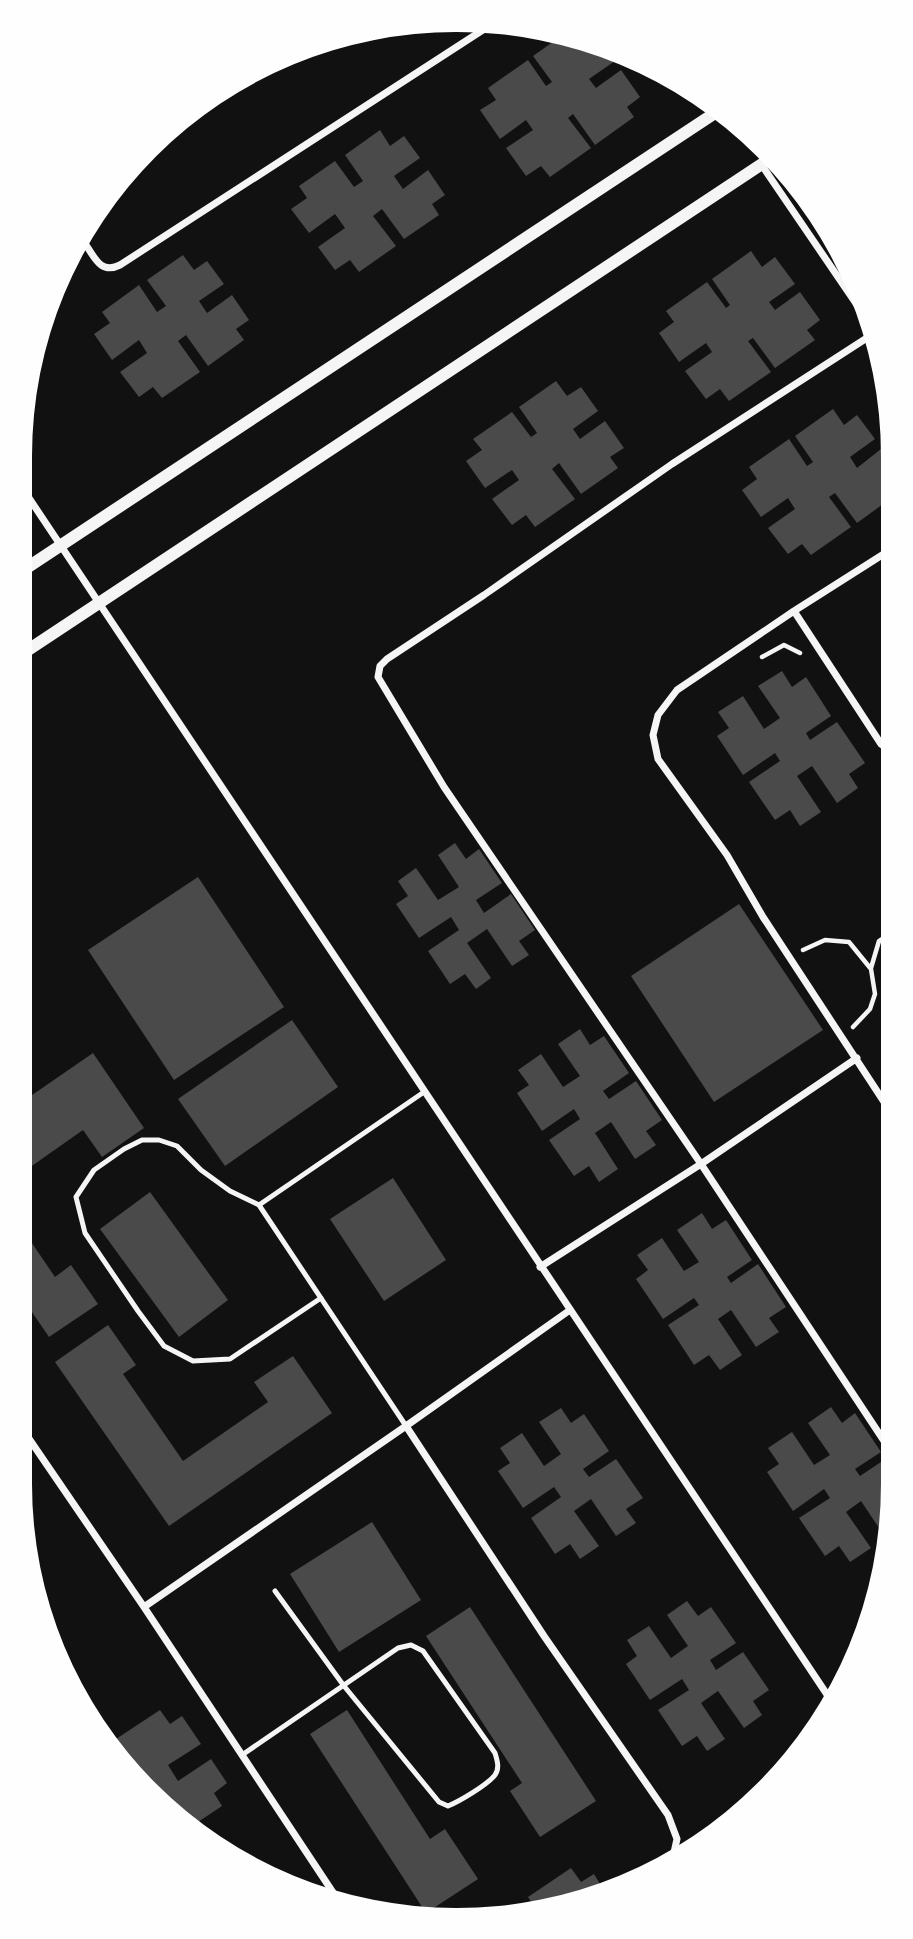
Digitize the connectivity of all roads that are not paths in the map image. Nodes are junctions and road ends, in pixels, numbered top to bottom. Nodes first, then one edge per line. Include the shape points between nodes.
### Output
1 (480, 32) edge
2 (710, 115) edge
3 (763, 163) edge
4 (775, 175) edge
5 (87, 246) edge
6 (845, 285) edge
7 (865, 339) edge
8 (32, 502) edge
9 (61, 546) junction
10 (881, 556) edge
11 (32, 565) edge
12 (99, 603) junction
13 (794, 611) junction
14 (32, 647) edge
15 (881, 744) edge
16 (857, 1058) junction
17 (424, 1092) junction
18 (881, 1096) edge
19 (701, 1164) junction
20 (259, 1205) junction
21 (540, 1267) junction
22 (321, 1298) junction
23 (570, 1310) junction
24 (406, 1426) junction
25 (881, 1436) edge
26 (32, 1443) edge
27 (275, 1591) dead end
28 (144, 1607) junction
29 (344, 1686) junction
30 (826, 1693) edge
31 (242, 1755) junction
32 (675, 1847) edge
33 (330, 1888) edge

1 - 5 street via 120,265 102,266
2 - 9 street
3 - 12 street
4 - 6 street
7 - 19 street via 672,464 387,659 379,671 383,687 444,786
8 - 9 street
9 - 11 street
9 - 12 street
10 - 13 street
12 - 14 street
12 - 17 street
13 - 15 street
13 - 16 street via 677,690 658,715 653,735 658,759 727,855
16 - 18 street
16 - 19 street
17 - 20 lane
17 - 21 street
19 - 21 street
19 - 25 street
20 - 22 lane
20 - 22 lane via 230,1191 177,1146 159,1140 142,1140 124,1149 94,1170 76,1197 85,1233 138,1311 164,1346 193,1362 230,1359
21 - 23 street
22 - 24 lane
23 - 24 street
23 - 30 street
24 - 28 street
24 - 32 street via 668,1815 677,1839
26 - 28 street
27 - 29 lane
28 - 31 street
29 - 29 lane via 398,1648 411,1645 423,1651 495,1753 495,1775 462,1800 448,1806 439,1802
29 - 31 lane
31 - 33 street

